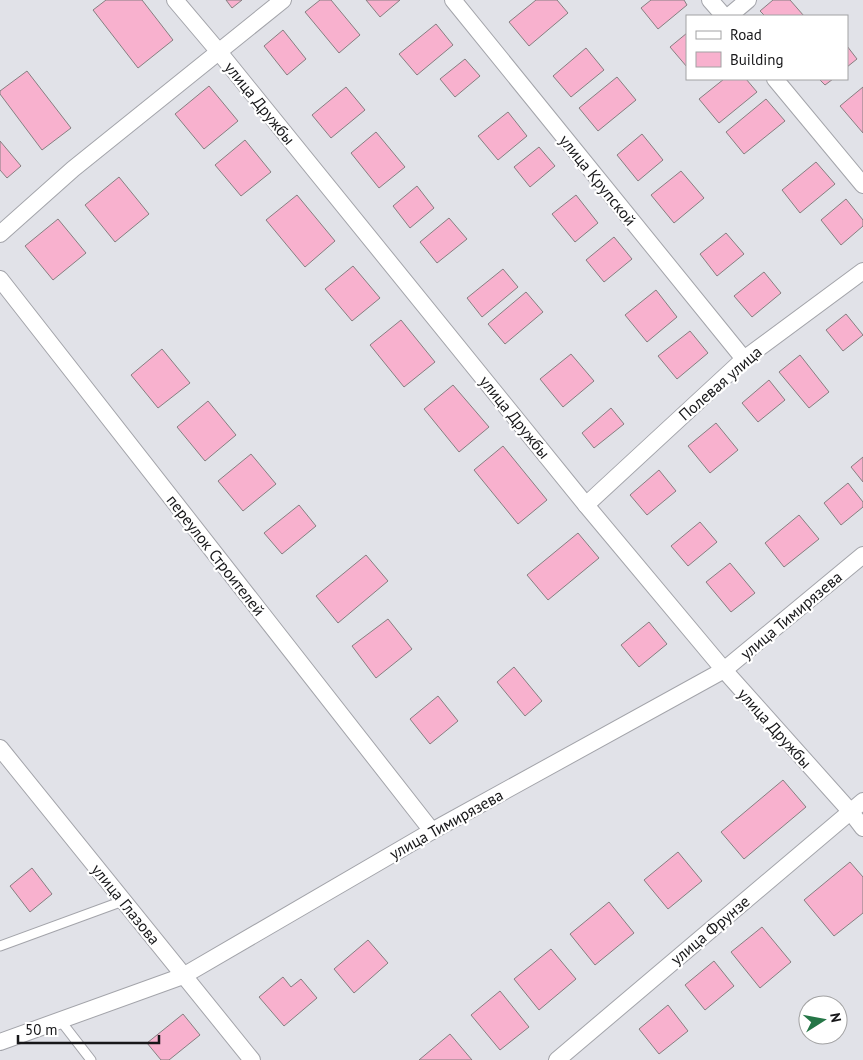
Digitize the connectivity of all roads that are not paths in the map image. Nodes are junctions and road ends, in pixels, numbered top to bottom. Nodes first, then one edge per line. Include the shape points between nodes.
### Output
1 (175, 0) edge
2 (283, 0) edge
3 (453, 0) edge
4 (710, 0) edge
5 (748, 0) edge
6 (723, 15) edge
7 (730, 15) edge
8 (219, 52) junction
9 (776, 80) edge
10 (863, 185) edge
11 (0, 234) edge
12 (863, 271) edge
13 (0, 279) edge
14 (744, 359) junction
15 (586, 505) junction
16 (863, 555) edge
17 (724, 670) junction
18 (0, 748) edge
19 (863, 801) edge
20 (850, 811) junction
21 (863, 828) edge
22 (432, 831) junction
23 (123, 901) junction
24 (0, 946) edge
25 (183, 976) junction
26 (60, 1020) junction
27 (0, 1042) edge
28 (92, 1060) edge
29 (252, 1060) edge
30 (557, 1060) edge

1 - 8 street, улица Дружбы
2 - 8 street
3 - 14 street, улица Крупской
4 - 6 street
5 - 7 street
8 - 11 street via 73,169
8 - 15 street, улица Дружбы
9 - 10 street
12 - 14 street, Полевая улица
13 - 22 street, переулок Строителей
14 - 15 street, Полевая улица
15 - 17 street, улица Дружбы
16 - 17 street, улица Тимирязева
17 - 20 street, улица Дружбы
17 - 22 street, улица Тимирязева
18 - 23 street, улица Глазова
19 - 20 street, улица Фрунзе
20 - 21 street, улица Дружбы
20 - 30 street, улица Фрунзе
22 - 25 street, улица Тимирязева
23 - 24 lane
23 - 25 street, улица Глазова
25 - 26 street, улица Тимирязева
25 - 29 street, улица Глазова
26 - 27 street, улица Тимирязева
26 - 28 lane

